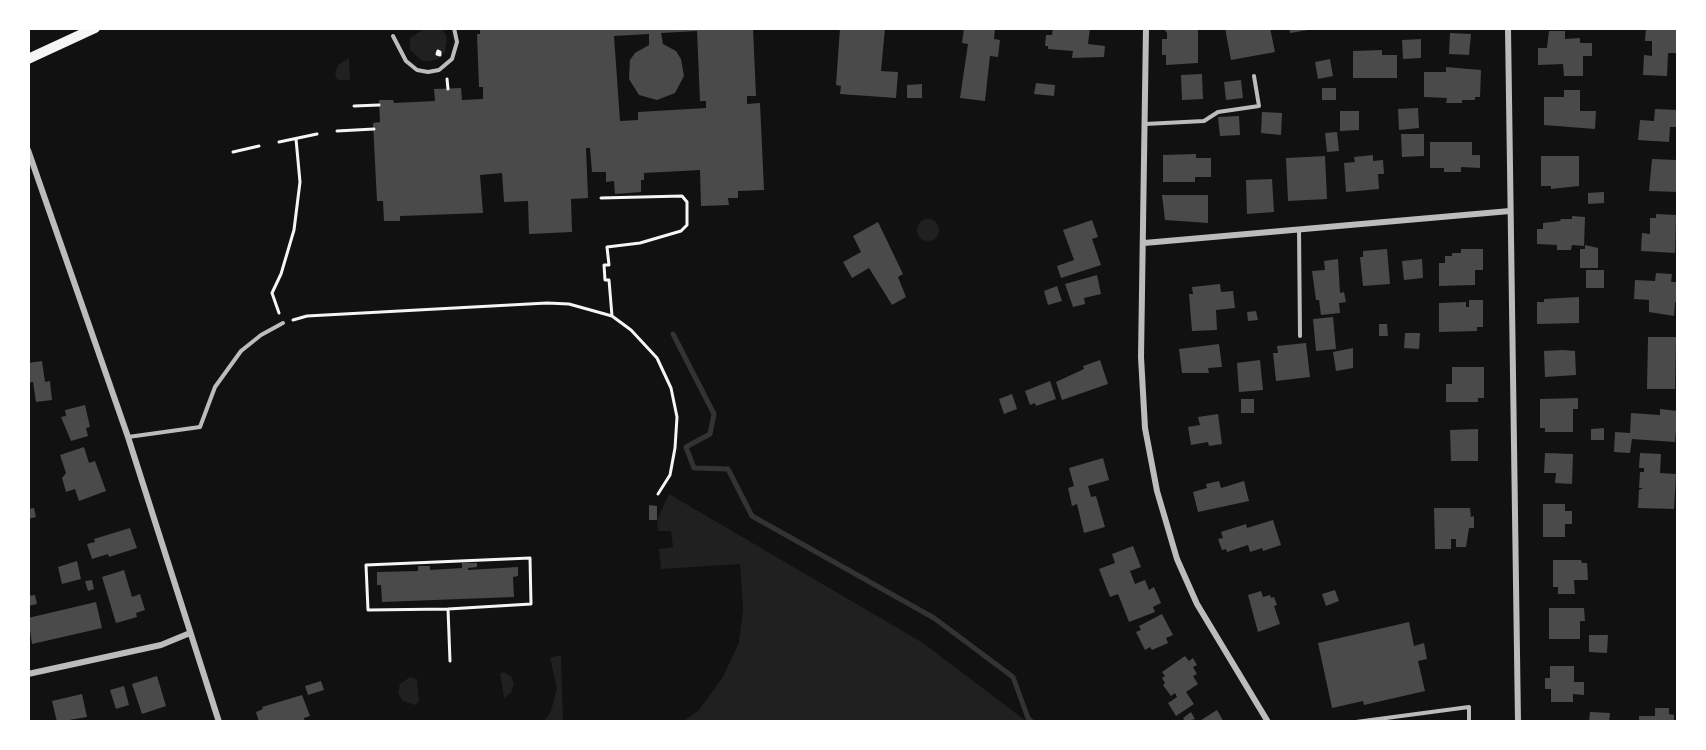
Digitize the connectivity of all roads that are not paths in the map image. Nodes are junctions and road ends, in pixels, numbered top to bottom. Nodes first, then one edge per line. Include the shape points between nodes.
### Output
1 (95, 28) edge
2 (454, 28) edge
3 (1146, 28) edge
4 (1508, 28) edge
5 (393, 36) dead end
6 (28, 58) edge
7 (1254, 76) dead end
8 (1144, 124) junction
9 (28, 150) edge
10 (1510, 212) junction
11 (1299, 230) junction
12 (1144, 243) junction
13 (283, 323) road end
14 (1300, 336) dead end
15 (128, 437) junction
16 (190, 633) junction
17 (28, 674) edge
18 (219, 722) edge
19 (1268, 722) edge
20 (1356, 722) edge
21 (1469, 722) edge
22 (1518, 722) edge

1 - 6 main road
2 - 5 lane via 457,42 452,59 439,70 428,72 417,70 406,61
3 - 8 street
4 - 10 street
7 - 8 lane via 1259,106 1218,112 1204,121
8 - 12 street
9 - 15 street
10 - 11 street
10 - 22 street
11 - 12 street
11 - 14 lane
12 - 19 street via 1141,357 1145,428 1157,491 1177,559 1197,604
13 - 15 lane via 241,351 215,387 200,428
15 - 16 street
16 - 17 street via 161,645
16 - 18 street
20 - 21 lane via 1469,707

